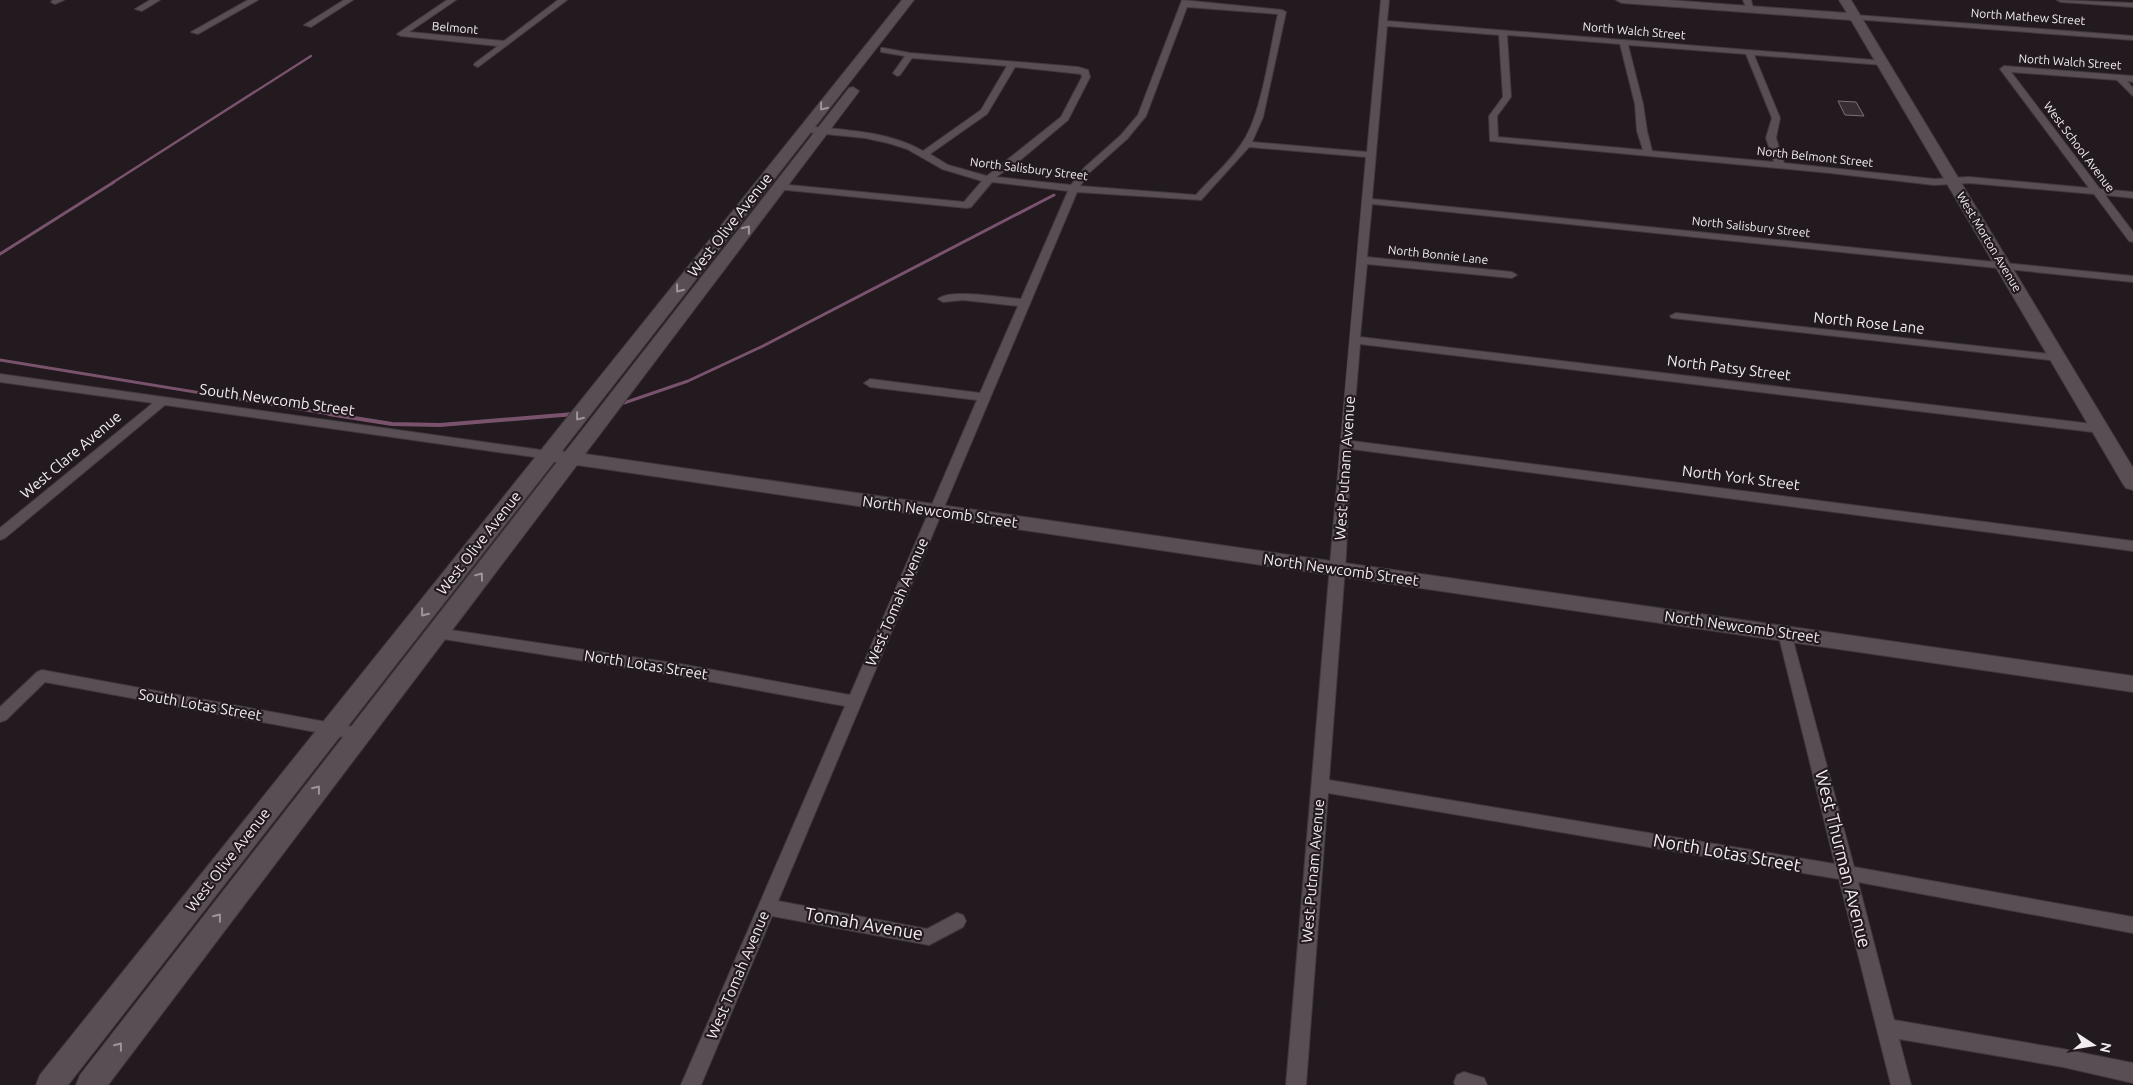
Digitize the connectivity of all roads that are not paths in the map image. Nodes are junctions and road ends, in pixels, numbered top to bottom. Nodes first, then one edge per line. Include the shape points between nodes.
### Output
1 (156, 0) edge
2 (254, 0) edge
3 (349, 0) edge
4 (452, 0) edge
5 (563, 0) edge
6 (908, 0) edge
7 (923, 0) edge
8 (1385, 0) edge
9 (1622, 0) edge
10 (1845, 0) edge
11 (2061, 0) edge
12 (1185, 2) edge
13 (1749, 5) edge
14 (2133, 5) edge
15 (139, 9) dead end
16 (1855, 17) junction
17 (1383, 23) junction
18 (308, 25) dead end
19 (195, 32) dead end
20 (1503, 33) junction
21 (2133, 38) edge
22 (1623, 42) junction
23 (506, 44) junction
24 (884, 50) junction
25 (1749, 52) junction
26 (910, 55) junction
27 (1883, 63) junction
28 (1012, 64) junction
29 (478, 65) dead end
30 (2004, 69) joint
31 (898, 73) dead end
32 (2120, 78) junction
33 (2133, 79) edge
34 (2133, 93) edge
35 (814, 130) junction
36 (1247, 144) junction
37 (1648, 153) junction
38 (923, 155) junction
39 (1371, 155) junction
40 (1780, 165) junction
41 (988, 179) junction
42 (1954, 181) junction
43 (779, 187) junction
44 (1074, 188) junction
45 (2097, 192) junction
46 (2133, 195) edge
47 (1367, 201) junction
48 (2133, 240) edge
49 (1361, 260) junction
50 (2003, 266) junction
51 (1512, 275) dead end
52 (2133, 279) edge
53 (942, 298) dead end
54 (1025, 303) junction
55 (1676, 316) dead end
56 (1354, 340) junction
57 (2059, 358) junction
58 (3, 380) edge
59 (870, 382) dead end
60 (984, 397) junction
61 (164, 400) junction
62 (2101, 429) junction
63 (1345, 444) junction
64 (548, 456) junction
65 (570, 458) junction
66 (2133, 484) edge
67 (936, 511) junction
68 (0, 535) edge
69 (2133, 546) edge
70 (1338, 569) junction
71 (437, 633) junction
72 (1785, 633) junction
73 (2133, 684) edge
74 (855, 702) junction
75 (0, 716) edge
76 (332, 729) junction
77 (359, 734) junction
78 (1320, 785) junction
79 (1847, 873) junction
80 (767, 907) junction
81 (957, 921) dead end
82 (2133, 925) edge
83 (1886, 1028) junction
84 (2133, 1073) edge
85 (50, 1085) edge
86 (90, 1085) edge
87 (692, 1085) edge
88 (1296, 1085) edge
89 (1901, 1085) edge

1 - 15 street
2 - 19 street
3 - 18 street
4 - 23 street, Belmont via 401,34
5 - 23 street
6 -> 35 main road, West Olive Avenue
7 - 24 main road, West Olive Avenue
8 - 17 street, West Putnam Avenue
9 - 13 main road, North Mathew Street
10 - 16 main road, West Morton Avenue
11 - 14 street
12 - 36 street via 1282,12 1258,122
12 - 44 street, West Tomah Avenue via 1142,116 1087,170
13 - 16 main road, North Mathew Street
16 - 21 street, North Mathew Street
16 - 27 main road, West Morton Avenue
17 - 20 street, North Walch Street
17 - 39 street, West Putnam Avenue
20 - 22 street, North Walch Street
20 - 37 street, North Belmont Street via 1507,97 1493,116 1493,139
22 - 25 street, North Walch Street
22 - 37 street
23 - 29 street
24 - 26 street
24 - 35 main road, West Olive Avenue
25 - 27 street, North Walch Street
25 - 40 street via 1776,118 1770,138
26 - 28 street
26 - 31 street
27 - 42 main road, West Morton Avenue
28 - 38 street via 984,112
28 - 41 street via 1078,70 1086,77 1065,118
30 - 32 street, North Walch Street
30 - 45 street, West School Avenue
32 - 33 street, North Walch Street
32 - 34 street
35 - 38 street, North Salisbury Street via 882,138
35 - 43 main road, West Olive Avenue
35 -> 64 main road, West Olive Avenue
36 - 39 street
36 - 44 street, North Salisbury Street via 1198,198
37 - 40 street, North Belmont Street
38 - 41 street, North Salisbury Street via 959,173
39 - 47 street, West Putnam Avenue
40 - 42 street, North Belmont Street via 1934,182
41 - 43 street via 967,205
41 - 44 street, North Salisbury Street
42 - 45 street, North Belmont Street
42 - 50 main road, West Morton Avenue
65 -> 43 main road, West Olive Avenue
44 - 54 street, West Tomah Avenue
45 - 46 street, North Belmont Street
45 - 48 street, West School Avenue
47 - 49 street, West Putnam Avenue
47 - 50 street, North Salisbury Street
49 - 51 street, North Bonnie Lane
49 - 56 street, West Putnam Avenue
50 - 52 street, North Salisbury Street
50 - 57 main road, West Morton Avenue
53 - 54 street via 963,296
54 - 60 street, West Tomah Avenue
55 - 57 street, North Rose Lane
56 - 62 street, North Patsy Street
56 - 63 street, West Putnam Avenue
57 - 62 main road, West Morton Avenue
58 - 61 street, South Newcomb Street
59 - 60 street
60 - 67 street, West Tomah Avenue
61 - 64 street, South Newcomb Street
61 - 68 street, West Clare Avenue
62 - 66 main road, West Morton Avenue
63 - 69 street, North York Street
63 - 70 street, West Putnam Avenue
64 - 65 main road, North Newcomb Street
64 -> 76 main road, West Olive Avenue
65 - 67 main road, North Newcomb Street
71 -> 65 main road, West Olive Avenue
67 - 70 main road, North Newcomb Street
67 - 74 street, West Tomah Avenue
70 - 72 main road, North Newcomb Street
70 - 78 street, West Putnam Avenue
71 - 74 street, North Lotas Street via 680,670
71 - 77 main road, West Olive Avenue
72 - 73 main road, North Newcomb Street
72 - 79 street, West Thurman Avenue
74 - 80 street, West Tomah Avenue
75 - 76 street, South Lotas Street via 42,676
76 - 77 street, South Lotas Street
76 - 85 main road, West Olive Avenue
86 -> 77 main road, West Olive Avenue
78 - 79 street, North Lotas Street
78 - 88 street, West Putnam Avenue
79 - 82 street, North Lotas Street
79 - 83 street, West Thurman Avenue
80 - 81 street, Tomah Avenue via 929,937
80 - 87 street, West Tomah Avenue
83 - 84 street
83 - 89 street, West Thurman Avenue

